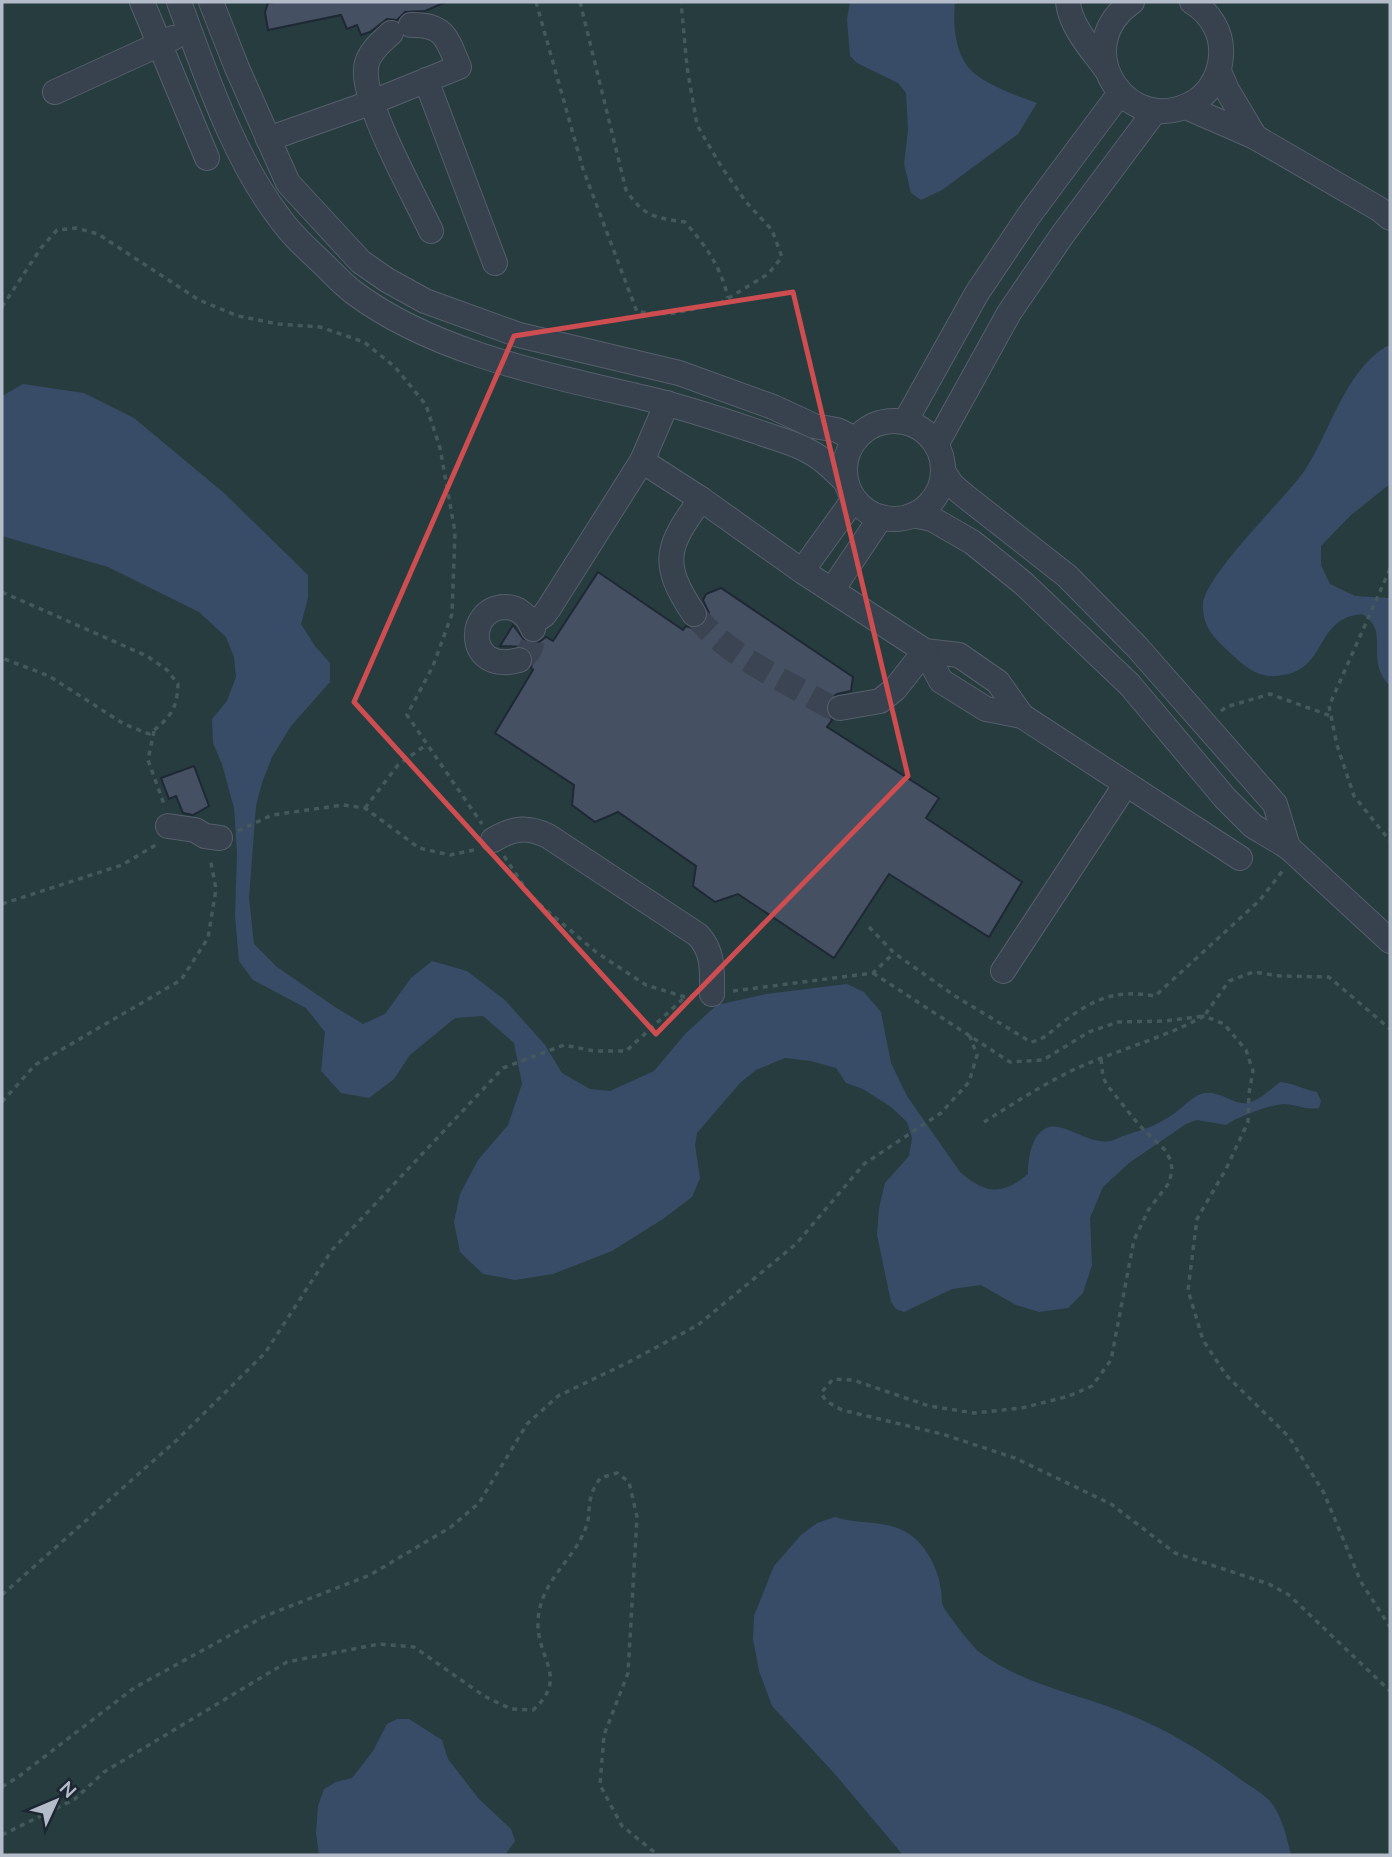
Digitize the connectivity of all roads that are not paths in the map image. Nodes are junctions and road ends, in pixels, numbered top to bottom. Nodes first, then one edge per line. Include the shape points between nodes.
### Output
1 (142, 2) edge
2 (179, 2) edge
3 (211, 2) edge
4 (1068, 2) edge
5 (1192, 2) edge
6 (1121, 4) edge
7 (189, 30) junction
8 (158, 44) junction
9 (237, 68) junction
10 (1106, 69) junction
11 (1219, 71) junction
12 (208, 79) junction
13 (426, 80) junction
14 (55, 92) dead end
15 (1120, 93) junction
16 (370, 103) junction
17 (1185, 107) junction
18 (1155, 111) junction
19 (1255, 137) junction
20 (268, 139) junction
21 (207, 158) dead end
22 (1386, 210) edge
23 (1030, 214) junction
24 (323, 221) junction
25 (431, 231) dead end
26 (1063, 234) junction
27 (300, 242) junction
28 (495, 263) dead end
29 (977, 293) junction
30 (1010, 313) junction
31 (593, 353) junction
32 (586, 384) junction
33 (667, 403) junction
34 (905, 422) junction
35 (855, 439) junction
36 (936, 444) junction
37 (642, 461) junction
38 (943, 471) junction
39 (850, 490) junction
40 (701, 499) junction
41 (913, 515) junction
42 (881, 517) junction
43 (802, 570) junction
44 (832, 590) junction
45 (694, 614) tunnel mouth
46 (925, 652) junction
47 (519, 660) dead end
48 (1164, 677) junction
49 (1141, 698) junction
50 (840, 708) tunnel mouth
51 (1126, 784) junction
52 (168, 826) road end
53 (213, 837) road end
54 (495, 842) road end
55 (1292, 850) junction
56 (1240, 858) dead end
57 (1390, 942) edge
58 (1003, 971) dead end
59 (712, 994) road end

1 - 8 street
2 - 7 street
3 - 9 street
4 - 10 street via 1082,36
5 - 11 street via 1213,21 1220,36
6 - 10 street via 1105,36
7 - 8 street
7 - 12 street
8 - 14 street
8 - 21 street
9 - 12 street
9 - 20 street
10 - 15 street
11 - 17 street via 1212,86
11 - 19 street
12 - 27 street via 257,183
13 - 16 street
13 - 16 street via 459,67 447,39 428,24 401,29 377,46 366,68
13 - 28 street
15 - 18 street
15 - 23 street
16 - 20 street
16 - 25 street
17 - 18 street
17 - 19 street
18 - 26 street
19 - 22 street
20 - 24 street via 288,184
23 - 26 street
23 - 29 street
24 - 27 street
24 - 31 street via 361,262 425,301 519,335
26 - 30 street
27 - 32 street via 352,292 398,321 502,361
29 - 30 street
29 - 34 street
30 - 36 street
31 - 32 street
31 - 35 street via 679,373
32 - 33 street
33 - 37 street
33 - 39 street via 809,451 824,460
34 - 35 street via 869,427
34 - 36 street
35 - 39 street via 846,460
36 - 38 street
37 - 40 street
37 - 47 street via 544,615 532,626 521,611 511,607 500,607 482,618 479,648 486,656 505,664
38 - 41 street via 935,497
38 - 48 street via 952,485 1067,576
39 - 42 street via 871,513
39 - 43 street
40 - 43 street
40 - 45 street via 677,533 671,556 680,593
41 - 42 street
41 - 49 street via 932,519 993,558
42 - 44 street
43 - 44 street
44 - 46 street
46 - 50 street via 880,701
46 - 51 street via 959,655 998,682 1022,716
48 - 49 street
48 - 55 street via 1275,804
49 - 55 street via 1225,798 1253,826
51 - 56 street
51 - 58 street
52 - 53 street
54 - 59 street via 512,830 535,830 698,935 710,953
55 - 57 street

